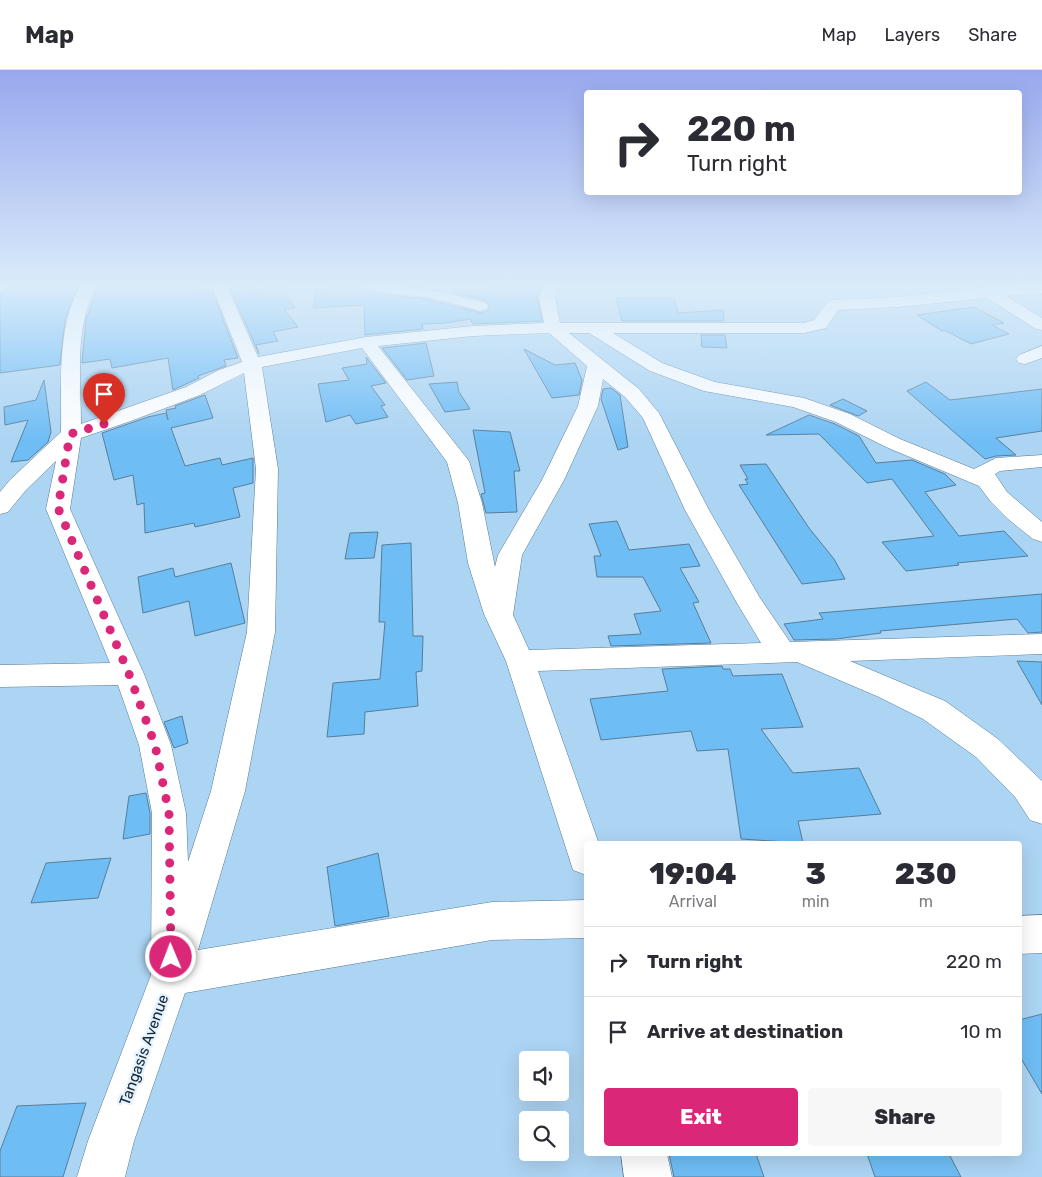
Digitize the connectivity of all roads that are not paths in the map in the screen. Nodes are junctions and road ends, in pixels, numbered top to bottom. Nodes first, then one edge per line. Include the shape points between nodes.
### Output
1 (72, 338) edge
2 (241, 338) edge
3 (408, 338) edge
4 (563, 338) edge
5 (609, 338) edge
6 (366, 342) junction
7 (1042, 351) edge
8 (1025, 359) dead end
9 (252, 364) junction
10 (597, 364) junction
11 (70, 434) junction
12 (1042, 461) edge
13 (984, 480) junction
14 (0, 508) edge
15 (1042, 534) edge
16 (499, 615) junction
17 (1042, 644) edge
18 (791, 652) junction
19 (520, 661) junction
20 (129, 674) junction
21 (0, 676) edge
22 (1042, 809) edge
23 (584, 852) edge
24 (584, 919) edge
25 (1022, 934) edge
26 (1042, 934) edge
27 (171, 975) junction
28 (644, 1156) edge
29 (101, 1177) edge
30 (648, 1177) edge

1 - 11 street, Tangasis Avenue
2 - 9 street
3 - 6 street
4 - 10 street
5 - 13 street via 656,367 711,387 797,402 844,418 893,443
6 - 9 street
6 - 16 street via 458,461 481,563
7 - 8 street
9 - 11 street via 184,394
9 - 27 street via 267,469 261,632 228,790
10 - 16 street via 588,406 553,480 510,555
10 - 18 street via 632,393 652,417 697,510 750,603
11 - 14 street via 18,485
11 - 20 street, Tangasis Avenue via 58,508
12 - 13 street via 996,466 982,471
13 - 15 street
16 - 19 street
17 - 18 street
18 - 19 street
18 - 22 street via 890,689 934,710 987,748 1027,787
19 - 23 street
20 - 21 street
20 - 27 street, Tangasis Avenue via 155,745 169,813
24 - 27 street via 492,921
25 - 26 street
27 - 29 street, Tangasis Avenue
28 - 30 street

